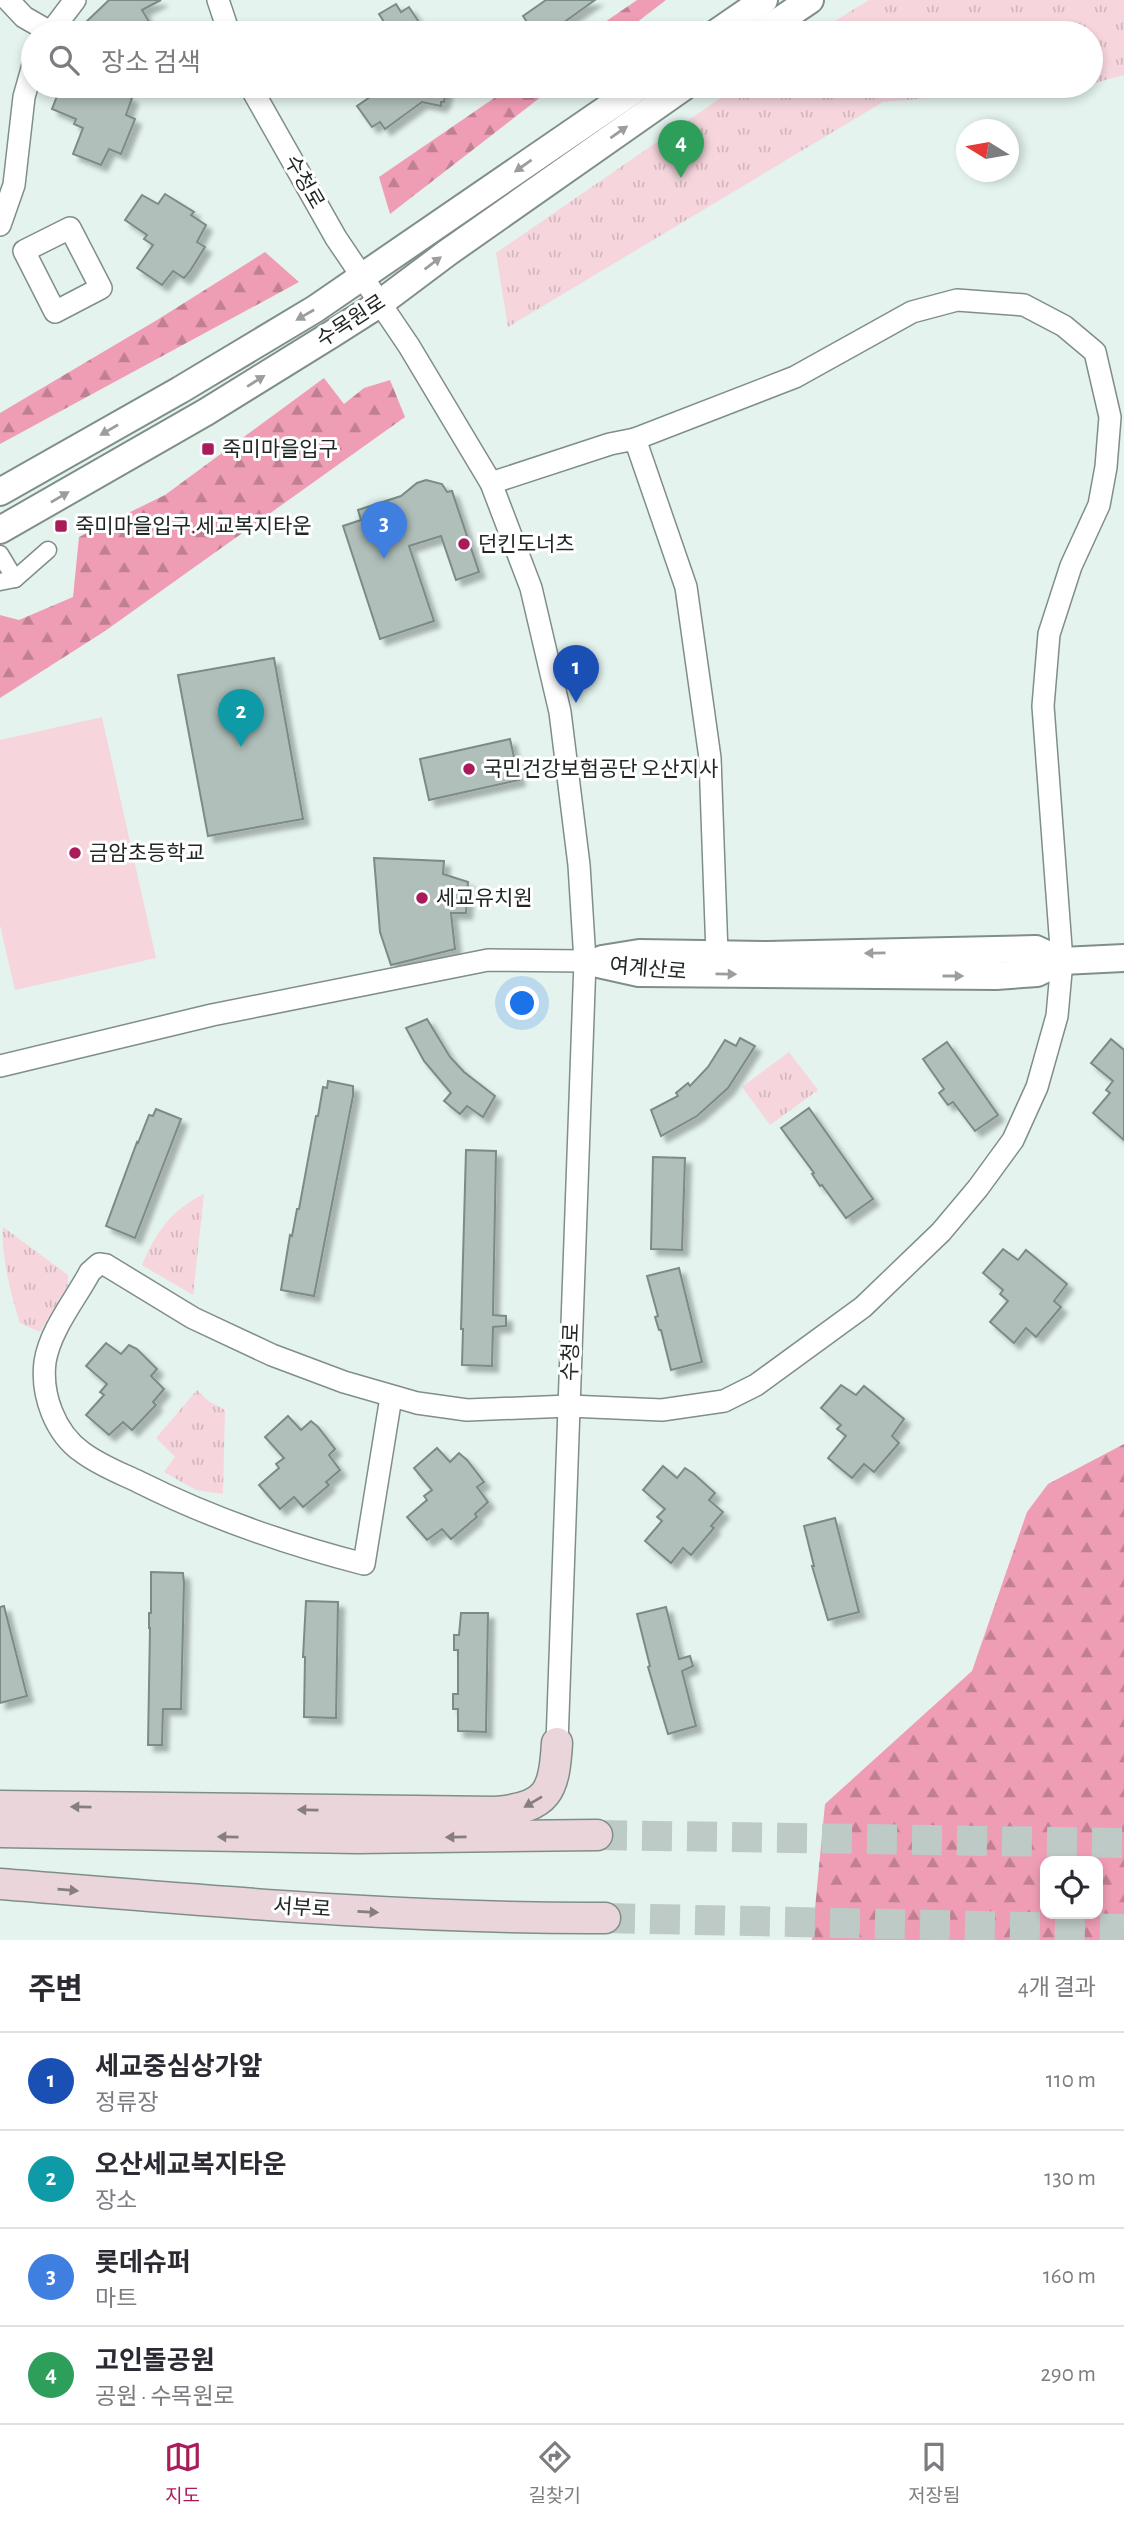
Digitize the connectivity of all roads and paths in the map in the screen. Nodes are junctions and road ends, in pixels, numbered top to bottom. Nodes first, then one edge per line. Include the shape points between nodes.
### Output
1 (8, 0) edge
2 (75, 0) edge
3 (218, 0) edge
4 (764, 0) edge
5 (810, 0) edge
6 (30, 21) edge
7 (59, 21) edge
8 (225, 21) edge
9 (733, 21) edge
10 (779, 21) edge
11 (24, 98) edge
12 (257, 98) edge
13 (623, 98) edge
14 (668, 98) edge
15 (0, 225) edge
16 (0, 235) edge
17 (24, 251) dead end
18 (362, 277) junction
19 (379, 304) junction
20 (635, 439) junction
21 (491, 483) junction
22 (0, 492) edge
23 (0, 530) edge
24 (48, 551) dead end
25 (0, 554) edge
26 (8, 577) edge
27 (717, 954) junction
28 (1124, 958) edge
29 (585, 961) junction
30 (1062, 961) junction
31 (0, 1066) edge
32 (391, 1397) junction
33 (569, 1406) junction
34 (557, 1742) joint
35 (0, 1806) edge
36 (0, 1832) edge
37 (597, 1835) tunnel mouth
38 (0, 1884) edge
39 (605, 1917) tunnel mouth

1 - 6 street
2 - 7 street
3 - 8 street
4 - 9 street
5 - 10 street
11 - 15 street via 14,186
12 - 18 street, 수청로
13 -> 18 street, 수목원로
19 -> 14 street, 수목원로
16 - 17 street
18 - 19 street, 수청로
18 -> 22 street, 수목원로 via 191,383
19 - 21 street, 수청로
23 -> 19 street, 수목원로 via 206,412
20 - 21 street
20 - 27 street via 686,587 710,758
20 - 30 street via 794,377 912,312 957,300 1024,304 1064,326 1095,352 1110,417 1106,467 1099,505 1070,566 1049,634 1043,706
21 - 29 street, 수청로 via 531,588 560,712 579,865
24 - 26 street
25 - 26 street
27 - 29 street, 여계산로 via 639,953
30 -> 27 street, 여계산로 via 1036,949
28 - 30 street, 여계산로
29 -> 30 street, 여계산로 via 639,972 933,976 1038,973
29 - 31 street via 488,960 212,1015
29 - 33 street, 수청로
30 - 33 street via 1057,1016 1037,1087 1013,1140 941,1232 863,1307 756,1385 724,1401 662,1410
32 - 32 street via 272,1356 193,1318 99,1264 51,1340 45,1363 50,1409 58,1427 81,1452 177,1501 275,1539 364,1564
32 - 33 street via 467,1410
33 - 34 street, 수청로
34 -> 35 main road via 550,1787 539,1800 519,1810
37 -> 36 main road via 358,1838
38 -> 39 main road, 서부로 via 328,1910 502,1918

